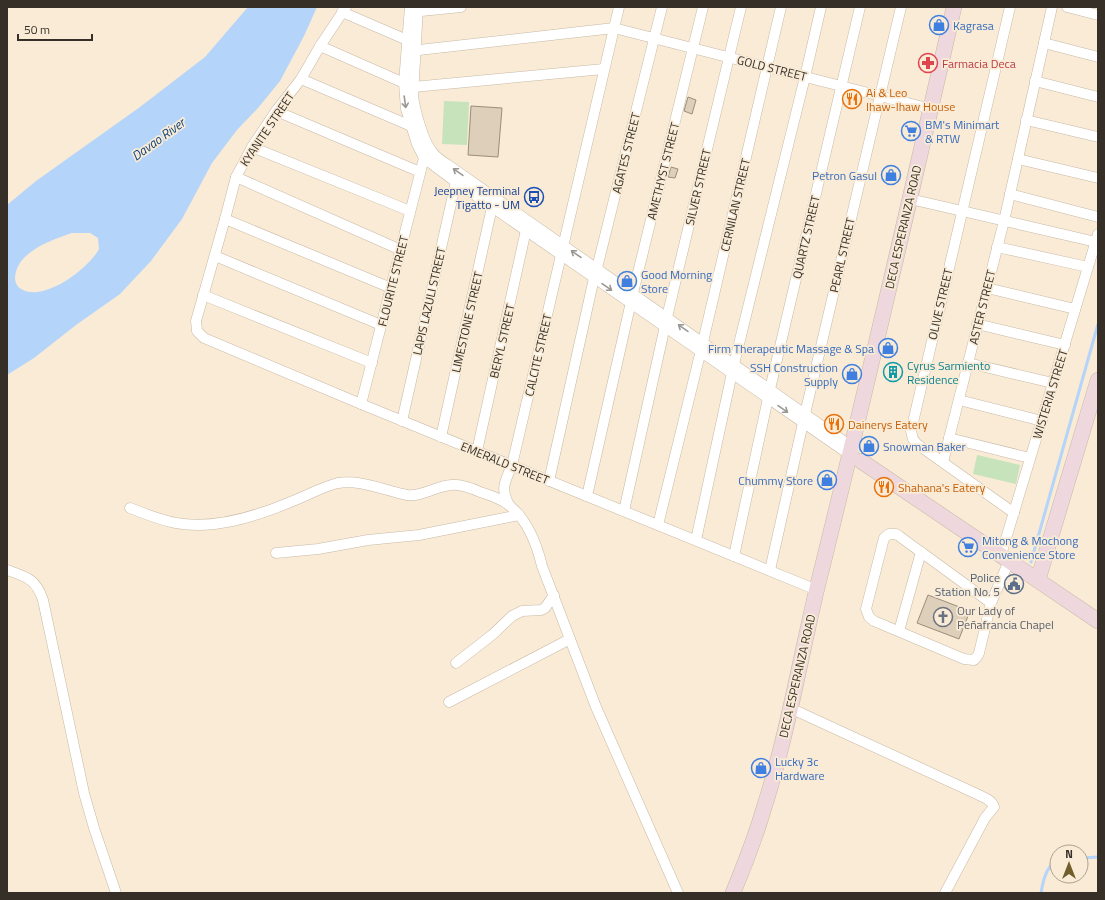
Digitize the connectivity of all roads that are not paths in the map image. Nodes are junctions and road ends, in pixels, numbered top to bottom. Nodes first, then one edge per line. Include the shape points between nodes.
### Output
1 (461, 7) edge
2 (619, 7) edge
3 (662, 7) edge
4 (703, 7) edge
5 (741, 7) edge
6 (781, 7) edge
7 (821, 7) edge
8 (860, 7) edge
9 (901, 7) edge
10 (954, 7) edge
11 (1010, 7) edge
12 (1052, 7) edge
13 (1067, 7) edge
14 (344, 10) edge
15 (414, 10) edge
16 (1098, 15) edge
17 (614, 28) junction
18 (654, 39) junction
19 (1044, 43) junction
20 (320, 46) junction
21 (411, 47) junction
22 (694, 49) junction
23 (1098, 57) edge
24 (729, 58) junction
25 (767, 67) junction
26 (604, 69) junction
27 (805, 77) junction
28 (301, 79) junction
29 (1035, 81) junction
30 (409, 85) junction
31 (841, 86) junction
32 (880, 96) junction
33 (1098, 97) edge
34 (931, 108) junction
35 (276, 111) junction
36 (1026, 120) junction
37 (412, 126) junction
38 (1098, 137) edge
39 (252, 147) junction
40 (424, 158) junction
41 (1018, 159) junction
42 (420, 172) junction
43 (236, 177) junction
44 (1098, 178) edge
45 (456, 182) junction
46 (1010, 194) junction
47 (910, 199) junction
48 (492, 207) junction
49 (410, 211) junction
50 (962, 211) junction
51 (1098, 217) edge
52 (225, 219) junction
53 (1004, 221) junction
54 (526, 230) junction
55 (1097, 238) edge
56 (997, 247) junction
57 (401, 250) junction
58 (562, 250) junction
59 (215, 256) junction
60 (1088, 267) junction
61 (596, 273) junction
62 (391, 288) junction
63 (987, 288) junction
64 (203, 295) junction
65 (631, 298) junction
66 (1075, 309) junction
67 (666, 322) junction
68 (978, 324) junction
69 (382, 325) junction
70 (197, 331) joint
71 (1064, 345) junction
72 (701, 346) junction
73 (372, 363) junction
74 (968, 363) junction
75 (733, 368) junction
76 (1098, 380) edge
77 (1053, 384) junction
78 (769, 394) junction
79 (959, 400) junction
80 (361, 404) junction
81 (804, 418) junction
82 (402, 421) junction
83 (1042, 421) junction
84 (441, 437) junction
85 (949, 438) junction
86 (477, 451) junction
87 (855, 454) junction
88 (1030, 458) junction
89 (943, 462) junction
90 (512, 466) junction
91 (549, 480) junction
92 (587, 496) junction
93 (509, 505) junction
94 (130, 508) dead end
95 (624, 511) junction
96 (1014, 513) junction
97 (519, 515) junction
98 (658, 525) junction
99 (696, 540) junction
100 (921, 552) junction
101 (276, 553) dead end
102 (734, 556) junction
103 (1005, 558) junction
104 (7, 570) edge
105 (770, 570) junction
106 (1038, 580) junction
107 (817, 590) junction
108 (554, 595) junction
109 (991, 603) junction
110 (1098, 621) edge
111 (899, 631) junction
112 (570, 639) junction
113 (456, 663) dead end
114 (449, 702) dead end
115 (790, 708) junction
116 (116, 893) edge
117 (678, 893) edge
118 (733, 893) edge
119 (945, 893) edge

1 - 15 street
2 - 17 street, CALCITE STREET
3 - 18 street, AGATES STREET
4 - 22 street, AMETHYST STREET
5 - 24 street, SILVER STREET
6 - 25 street, CERNILAN STREET
7 - 27 street
8 - 31 street, QUARTZ STREET
9 - 32 street, PEARL STREET
10 - 34 street, DECA ESPERANZA ROAD
11 - 50 street, OLIVE STREET
12 - 19 street, ASTER STREET
13 - 16 street
14 - 20 street, KYANITE STREET
14 - 21 street
15 - 21 street
17 - 18 street, GOLD STREET
17 - 21 street
17 - 26 street, CALCITE STREET
18 - 22 street, GOLD STREET
18 - 61 street, AGATES STREET
19 - 23 street
19 - 29 street, ASTER STREET
20 - 28 street, KYANITE STREET
20 - 30 street
21 - 30 street
22 - 24 street, GOLD STREET
22 - 65 street, AMETHYST STREET
24 - 25 street, GOLD STREET
24 - 67 street, SILVER STREET
25 - 27 street, GOLD STREET
25 - 72 street, CERNILAN STREET
26 - 30 street
26 - 58 street, CALCITE STREET
27 - 31 street, GOLD STREET
27 - 75 street
28 - 35 street, KYANITE STREET
28 - 37 street
29 - 33 street
29 - 36 street, ASTER STREET
30 -> 37 street via 405,100
58 -> 30 street via 432,153 426,142
31 - 32 street, GOLD STREET
31 - 78 street, QUARTZ STREET
32 - 34 street, GOLD STREET
32 - 81 street, PEARL STREET
34 - 47 street, DECA ESPERANZA ROAD
35 - 39 street, KYANITE STREET
35 - 42 street
36 - 38 street
36 - 41 street, ASTER STREET
37 - 40 street
39 - 43 street, KYANITE STREET
39 - 49 street
40 - 42 street, FLOURITE STREET
40 - 45 street
41 - 44 street
41 - 46 street, ASTER STREET
42 - 49 street, FLOURITE STREET
43 - 52 street, KYANITE STREET
43 - 57 street
45 - 48 street
45 - 82 street, LAPIS LAZULI STREET
46 - 51 street
46 - 53 street, ASTER STREET
47 - 50 street
47 - 87 street, DECA ESPERANZA ROAD
48 - 54 street
48 - 84 street, LIMESTONE STREET
49 - 57 street, FLOURITE STREET
50 - 53 street
50 - 89 street, OLIVE STREET via 911,431 911,436 917,444
52 - 59 street, KYANITE STREET
52 - 62 street
53 - 55 street
53 - 56 street, ASTER STREET
54 - 58 street
54 - 86 street, BERYL STREET
55 - 60 street, WISTERIA STREET
56 - 60 street
56 - 63 street, ASTER STREET
57 - 62 street, FLOURITE STREET
58 - 61 street
58 - 90 street, CALCITE STREET
59 - 64 street, KYANITE STREET
59 - 69 street
60 - 66 street, WISTERIA STREET
61 - 65 street
61 - 91 street, AGATES STREET
62 - 69 street, FLOURITE STREET
63 - 66 street
63 - 68 street, ASTER STREET
64 - 70 street, KYANITE STREET via 196,321
64 - 73 street
65 - 67 street
65 - 92 street, AMETHYST STREET
66 - 71 street, WISTERIA STREET
67 - 72 street
67 - 95 street, SILVER STREET
68 - 71 street
68 - 74 street, ASTER STREET
69 - 73 street, FLOURITE STREET
70 - 80 street, EMERALD STREET via 204,338
71 - 77 street, WISTERIA STREET
72 - 75 street
72 - 98 street, CERNILAN STREET
73 - 80 street, FLOURITE STREET
74 - 77 street
74 - 79 street, ASTER STREET
75 - 78 street
75 - 99 street
76 - 106 street
77 - 83 street, WISTERIA STREET
78 - 81 street
78 - 102 street, QUARTZ STREET
79 - 83 street
79 - 85 street, ASTER STREET
80 - 82 street, EMERALD STREET
81 - 87 street
81 - 105 street, PEARL STREET
82 - 84 street, EMERALD STREET
83 - 88 street, WISTERIA STREET
84 - 86 street, EMERALD STREET
85 - 88 street
85 - 89 street, ASTER STREET
86 - 90 street, EMERALD STREET
87 - 103 street
87 - 107 street, DECA ESPERANZA ROAD
88 - 96 street, WISTERIA STREET
89 - 96 street, OLIVE STREET
90 - 91 street, EMERALD STREET
90 - 93 street, CALCITE STREET via 504,485
91 - 92 street, EMERALD STREET
92 - 95 street, EMERALD STREET
93 - 94 street via 495,497 462,486 451,485 408,495 371,486 341,483 327,486 260,514 215,524 177,523
93 - 97 street
95 - 98 street, EMERALD STREET
96 - 103 street, WISTERIA STREET
97 - 101 street via 419,535
97 - 108 street via 535,543
98 - 99 street, EMERALD STREET
99 - 102 street, EMERALD STREET
100 - 109 street
100 - 111 street
100 - 111 street via 896,534 889,534 884,538 867,602 867,614 874,621
102 - 105 street, EMERALD STREET
103 - 106 street
103 - 109 street, WISTERIA STREET
104 - 116 street via 31,580 37,586 43,600 84,793
105 - 107 street, EMERALD STREET
106 - 110 street
107 - 115 street, DECA ESPERANZA ROAD
108 - 112 street
108 - 113 street via 545,608 522,611 512,616
109 - 111 street, WISTERIA STREET via 978,657 974,660 964,659
112 - 114 street
112 - 117 street via 596,707
115 - 118 street, DECA ESPERANZA ROAD via 764,810
115 - 119 street via 979,795 993,804 994,807 985,818

